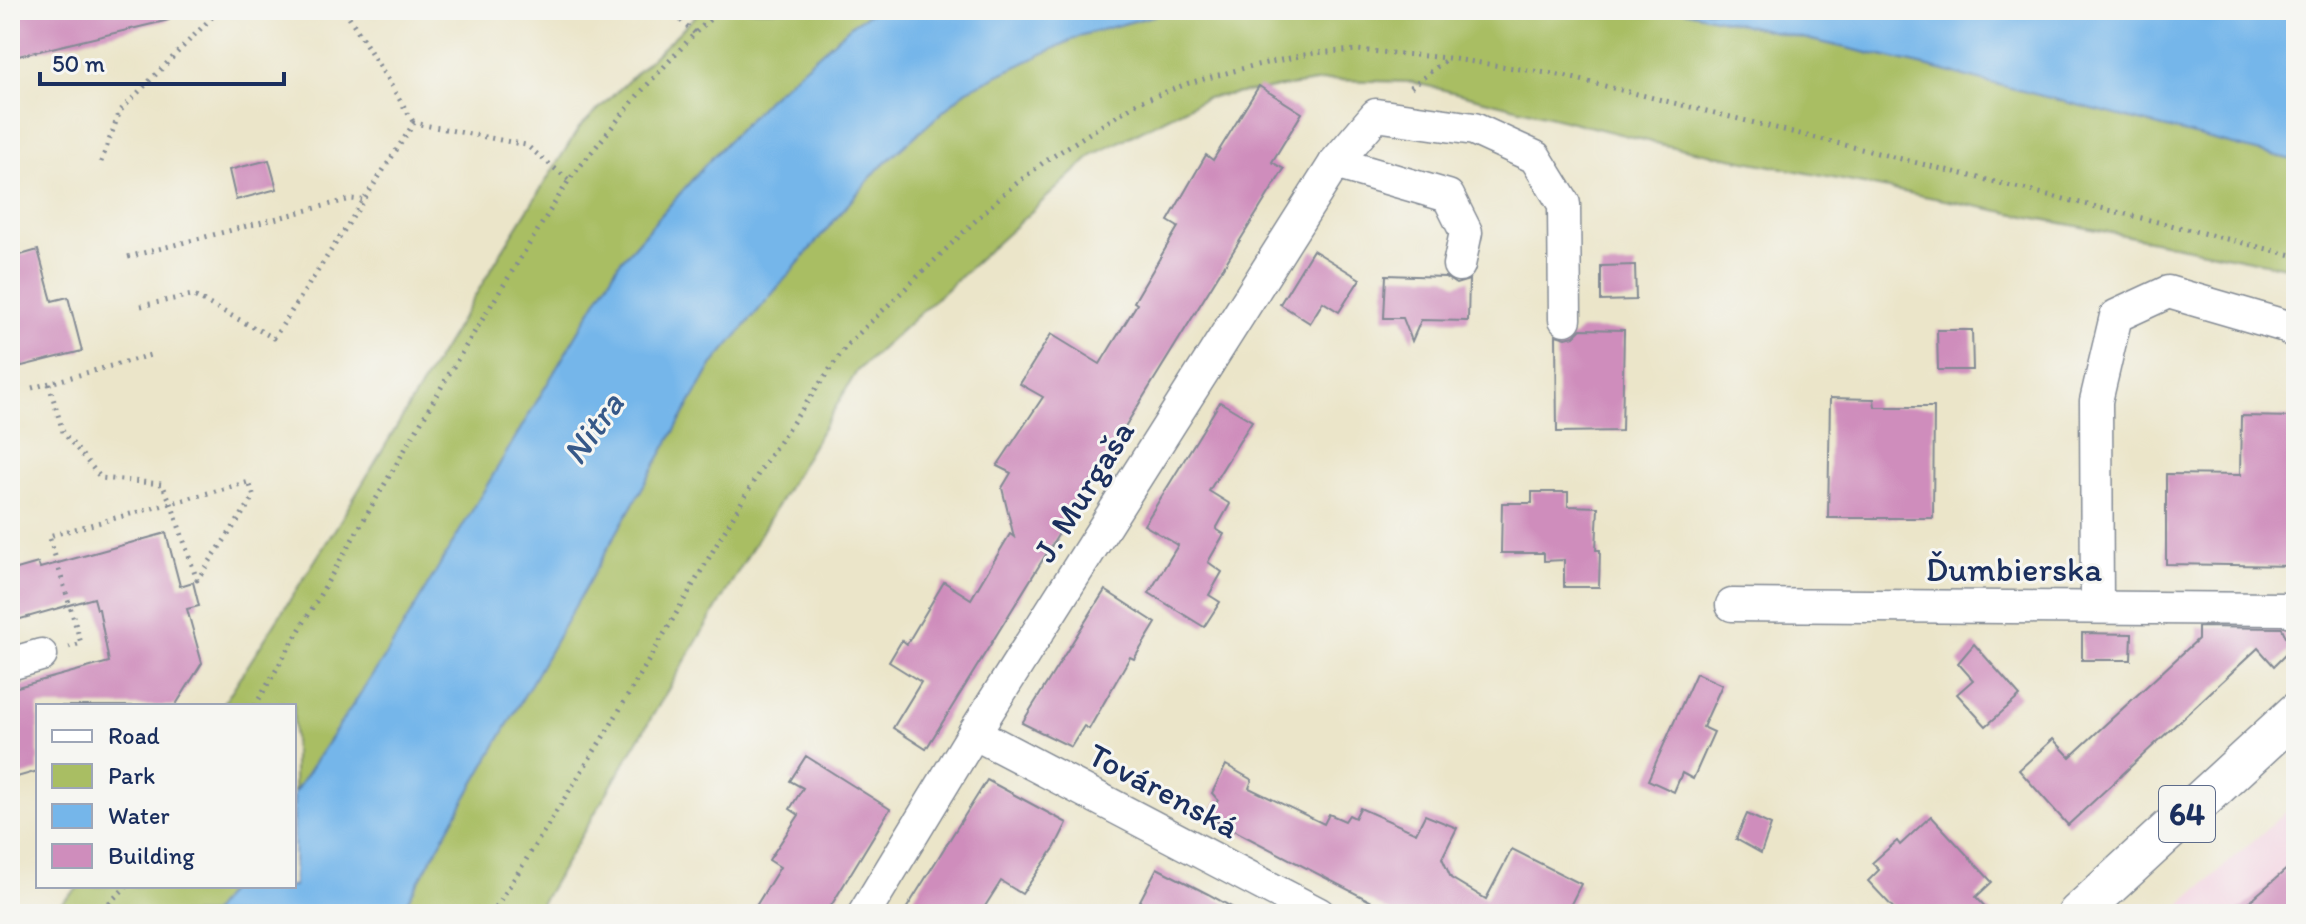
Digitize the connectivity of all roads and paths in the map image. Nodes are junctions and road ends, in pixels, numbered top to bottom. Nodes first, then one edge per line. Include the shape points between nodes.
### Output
1 (219, 10) edge
2 (345, 10) edge
3 (669, 10) edge
4 (720, 10) edge
5 (695, 33) junction
6 (414, 123) junction
7 (101, 162) dead end
8 (1335, 163) junction
9 (569, 180) junction
10 (362, 200) junction
11 (128, 257) dead end
12 (1459, 265) dead end
13 (141, 306) dead end
14 (1565, 319) dead end
15 (2296, 333) edge
16 (154, 354) dead end
17 (49, 384) junction
18 (32, 388) dead end
19 (171, 503) junction
20 (1732, 605) dead end
21 (2097, 607) junction
22 (2296, 612) edge
23 (41, 655) joint
24 (10, 664) edge
25 (256, 704) edge
26 (2296, 713) edge
27 (974, 733) junction
28 (125, 888) edge
29 (97, 914) edge
30 (864, 914) edge
31 (1319, 914) edge
32 (2078, 914) edge

1 - 7 path via 120,111
2 - 6 path
3 - 5 path
4 - 5 path
5 - 9 path
6 - 9 path via 526,145
6 - 10 path
8 - 12 street via 1448,196 1466,232
8 - 14 street, J. Murgaša via 1376,115 1474,129 1535,157 1564,204
8 - 27 street, J. Murgaša
9 - 25 path
10 - 11 path
10 - 13 path via 274,338 192,295
15 - 21 street via 2168,292 2116,316 2096,401
16 - 17 path
17 - 18 path
17 - 19 path via 63,432 101,478 162,484
19 - 19 path via 249,482 254,497 197,580
19 - 23 path via 49,536 81,643
20 - 21 street, Ďumbierska
21 - 22 street, Ďumbierska
23 - 24 street
26 - 32 main road, 64
27 - 30 street, J. Murgaša
27 - 31 street, Továrenská
28 - 29 path

